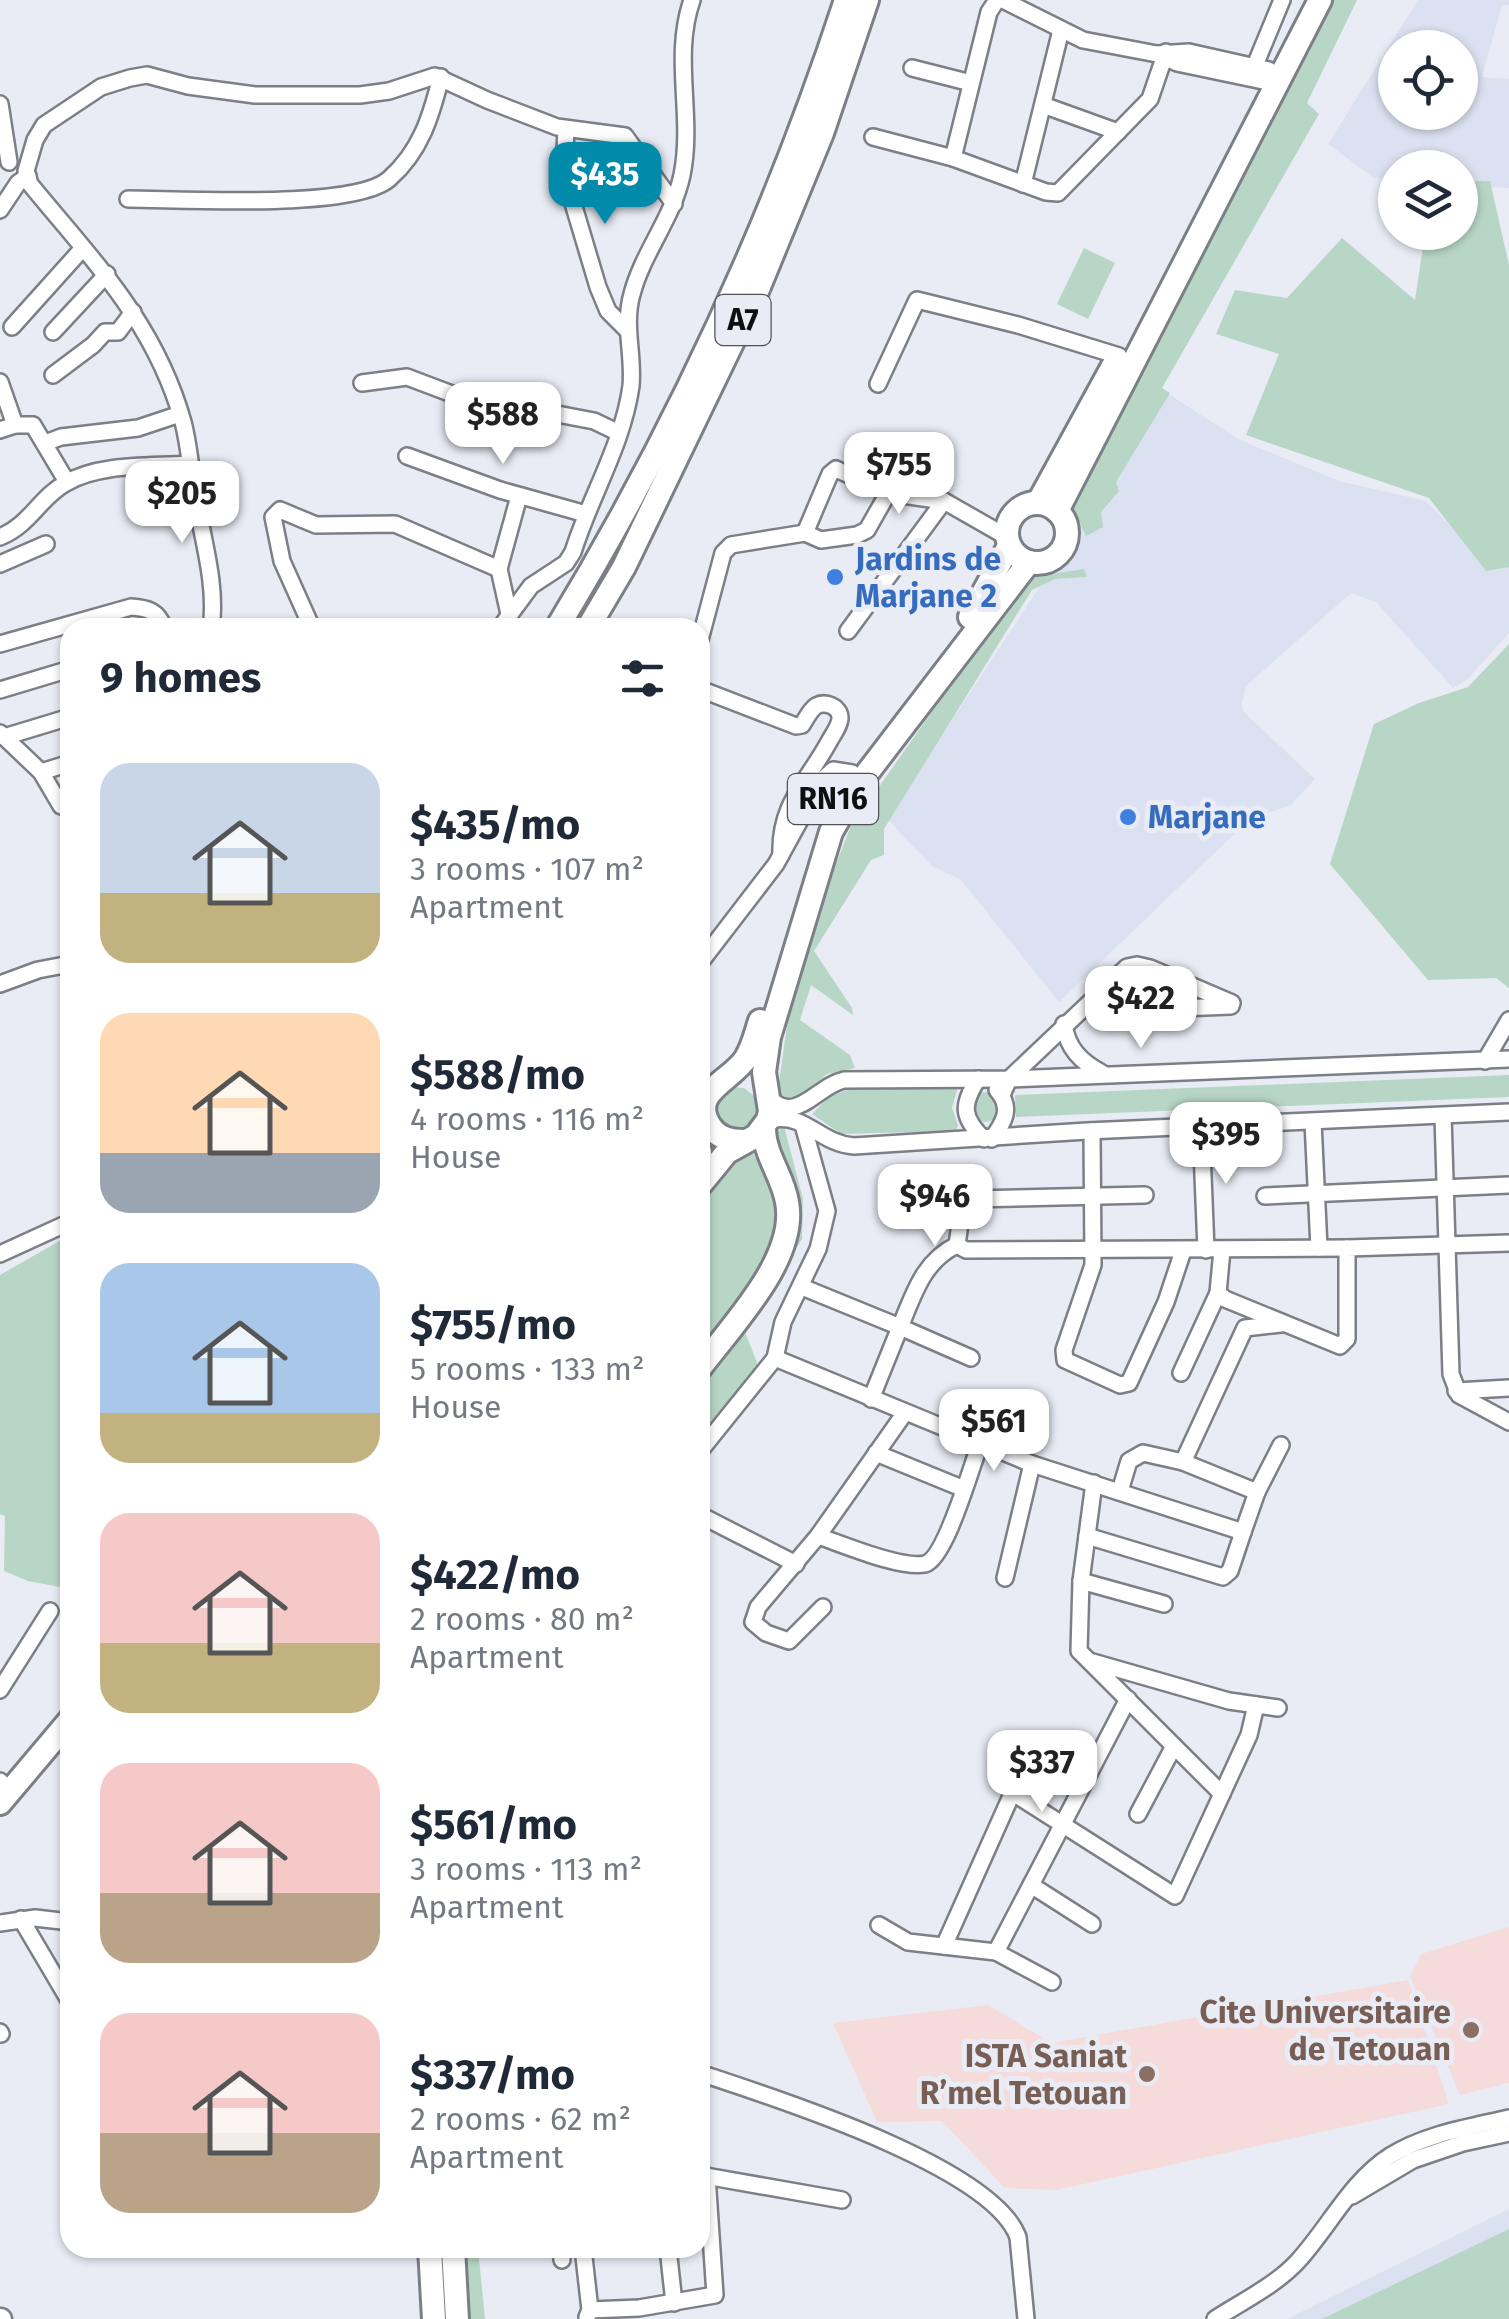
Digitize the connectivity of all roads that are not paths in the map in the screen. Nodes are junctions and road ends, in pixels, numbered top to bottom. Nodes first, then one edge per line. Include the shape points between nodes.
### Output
1 (692, 0) edge
2 (846, 0) edge
3 (868, 0) edge
4 (1000, 0) edge
5 (1282, 0) edge
6 (1305, 0) edge
7 (1320, 0) edge
8 (1061, 30) junction
9 (1162, 55) junction
10 (912, 68) dead end
11 (1259, 74) junction
12 (441, 77) junction
13 (971, 83) junction
14 (0, 104) edge
15 (1044, 106) junction
16 (566, 129) junction
17 (1118, 132) junction
18 (873, 136) dead end
19 (954, 158) junction
20 (5, 162) edge
21 (28, 169) junction
22 (1022, 184) junction
23 (128, 199) dead end
24 (674, 204) junction
25 (0, 210) edge
26 (83, 248) junction
27 (107, 274) junction
28 (133, 312) junction
29 (12, 328) dead end
30 (628, 331) junction
31 (53, 332) dead end
32 (1119, 356) junction
33 (52, 375) dead end
34 (0, 382) edge
35 (362, 383) dead end
36 (878, 384) dead end
37 (180, 414) junction
38 (7, 428) edge
39 (619, 432) junction
40 (44, 443) junction
41 (407, 456) dead end
42 (188, 464) junction
43 (68, 482) junction
44 (888, 492) junction
45 (519, 496) junction
46 (944, 501) junction
47 (1048, 507) junction
48 (586, 514) junction
49 (806, 533) junction
50 (0, 536) edge
51 (1008, 542) junction
52 (46, 544) dead end
53 (1029, 562) junction
54 (0, 564) edge
55 (499, 568) junction
56 (97, 618) edge
57 (160, 618) edge
58 (211, 618) edge
59 (308, 618) edge
60 (504, 618) edge
61 (506, 618) edge
62 (563, 618) edge
63 (594, 618) edge
64 (706, 618) edge
65 (60, 629) edge
66 (848, 632) dead end
67 (0, 644) edge
68 (60, 675) edge
69 (0, 690) edge
70 (710, 694) edge
71 (60, 720) edge
72 (2, 735) edge
73 (60, 766) edge
74 (40, 772) junction
75 (852, 773) junction
76 (60, 803) edge
77 (781, 855) junction
78 (710, 951) edge
79 (60, 966) edge
80 (1176, 979) dead end
81 (0, 984) edge
82 (1509, 1020) edge
83 (1064, 1024) junction
84 (1509, 1060) edge
85 (1485, 1061) junction
86 (1107, 1075) junction
87 (982, 1079) junction
88 (1009, 1079) junction
89 (710, 1085) edge
90 (710, 1086) edge
91 (766, 1093) junction
92 (1002, 1095) junction
93 (1509, 1112) edge
94 (1444, 1116) junction
95 (801, 1122) junction
96 (1313, 1122) junction
97 (1200, 1126) junction
98 (710, 1127) edge
99 (758, 1131) junction
100 (1092, 1131) junction
101 (988, 1139) junction
102 (827, 1140) junction
103 (812, 1154) junction
104 (710, 1171) edge
105 (1509, 1185) edge
106 (1446, 1187) junction
107 (1316, 1192) junction
108 (1094, 1196) junction
109 (1145, 1196) dead end
110 (1264, 1196) dead end
111 (60, 1227) edge
112 (1509, 1244) edge
113 (957, 1245) junction
114 (1448, 1246) junction
115 (1319, 1248) junction
116 (1347, 1248) junction
117 (1094, 1249) junction
118 (1214, 1250) junction
119 (1183, 1251) junction
120 (0, 1254) edge
121 (802, 1286) junction
122 (1218, 1293) junction
123 (1285, 1323) junction
124 (900, 1327) junction
125 (710, 1354) edge
126 (776, 1358) junction
127 (971, 1358) dead end
128 (1181, 1373) dead end
129 (1509, 1388) edge
130 (1456, 1391) junction
131 (871, 1400) junction
132 (904, 1414) junction
133 (1509, 1422) edge
134 (710, 1438) edge
135 (980, 1444) junction
136 (1281, 1446) dead end
137 (876, 1453) junction
138 (1183, 1462) junction
139 (1032, 1464) junction
140 (1094, 1483) junction
141 (964, 1489) junction
142 (1120, 1491) junction
143 (1257, 1492) junction
144 (710, 1520) edge
145 (1243, 1532) junction
146 (818, 1536) junction
147 (1087, 1536) junction
148 (796, 1564) junction
149 (1005, 1578) dead end
150 (1081, 1580) junction
151 (1164, 1604) dead end
152 (823, 1606) dead end
153 (50, 1611) dead end
154 (1088, 1660) junction
155 (0, 1690) edge
156 (1128, 1700) junction
157 (1256, 1705) junction
158 (1278, 1708) dead end
159 (60, 1715) edge
160 (60, 1730) edge
161 (1174, 1746) junction
162 (1020, 1776) dead end
163 (0, 1788) edge
164 (1012, 1793) junction
165 (1222, 1794) junction
166 (1138, 1814) dead end
167 (1062, 1825) junction
168 (1031, 1885) junction
169 (21, 1919) junction
170 (60, 1921) edge
171 (0, 1923) edge
172 (1092, 1924) dead end
173 (878, 1925) dead end
174 (944, 1946) junction
175 (996, 1952) junction
176 (1052, 1982) dead end
177 (60, 1985) edge
178 (710, 2077) edge
179 (1509, 2118) edge
180 (1509, 2133) edge
181 (710, 2177) edge
182 (1348, 2198) junction
183 (842, 2200) dead end
184 (710, 2234) edge
185 (431, 2258) edge
186 (454, 2258) edge
187 (584, 2258) edge
188 (669, 2258) edge
189 (674, 2303) junction
190 (640, 2314) edge
191 (588, 2315) edge
192 (434, 2319) edge
193 (457, 2319) edge
194 (1026, 2319) edge
195 (1215, 2319) edge

1 - 24 street via 683,34 688,136
2 - 62 highway, A7 via 786,170 678,412
3 - 63 highway, A7 via 758,288
4 - 8 street
4 - 13 street via 989,12
5 - 11 street
6 - 11 highway, RN16
7 - 47 highway, RN16
8 - 9 street
8 - 15 street
9 - 11 street
9 - 17 street via 1150,98
10 - 13 street
11 - 32 highway, RN16
12 - 16 street
12 - 21 street via 370,95 256,95 140,75 101,87 56,115 35,140
12 - 23 street via 426,134 389,180 374,188 289,198
13 - 19 street
14 - 20 street
15 - 17 street
15 - 22 street
16 - 24 street via 625,136
16 - 30 street via 564,173 598,287
17 - 22 street via 1058,192
18 - 19 street
19 - 22 street
20 - 21 street
21 - 25 street
21 - 26 street
24 - 30 street via 640,269
26 - 27 street
26 - 29 street
27 - 28 street
27 - 31 street
28 - 33 street via 118,332 105,332
28 - 37 street
30 - 39 street via 630,388
32 - 36 street via 917,300
32 - 47 highway, RN16
34 - 38 street
35 - 39 street via 407,377 452,394 594,420
37 - 40 street
37 - 42 street
38 - 40 street via 32,424
39 - 48 street
40 - 43 street
41 - 45 street
42 - 43 street
42 - 58 street
43 - 50 street
44 - 46 street
44 - 49 street via 863,533 828,540
44 - 49 street via 833,470
45 - 48 street
45 - 55 street
46 - 51 street
46 - 66 street
47 - 51 highway, RN16 via 1023,506 1012,516
47 - 53 highway, RN16 via 1066,528 1062,550 1048,561
48 - 61 street via 566,563 532,586
49 - 64 street via 726,548
51 - 53 highway
51 - 75 highway, RN16 via 946,654
52 - 54 street
53 - 91 highway, RN16 via 836,820 769,1038
55 - 59 street via 394,524 316,525 280,510 273,517 282,561
55 - 60 street
56 - 57 street via 132,607
65 - 67 street
68 - 69 street
70 - 77 street via 796,726 820,704 839,712 785,813
71 - 72 street
72 - 74 street
73 - 74 street
74 - 76 street
75 - 77 street via 836,769 826,775
75 - 89 highway, RN16 via 823,820 754,1042 742,1063
77 - 78 street
79 - 81 street
80 - 83 street via 1128,966
82 - 85 street
83 - 86 street via 1072,1049
83 - 88 street
84 - 85 street
85 - 86 street
86 - 88 street
87 - 88 street
87 - 91 street via 844,1080 794,1108 779,1106
87 - 92 street
87 - 101 street via 967,1097 965,1114
88 - 92 street
90 - 91 highway via 741,1076
91 - 99 highway, RN16 via 770,1111
92 - 101 street via 1006,1116
93 - 94 street
94 - 96 street
94 - 106 street
95 - 99 street via 778,1118
95 - 102 street
95 - 103 street
96 - 97 street
96 - 107 street
97 - 100 street
97 - 118 street
98 - 99 highway via 724,1138
99 - 104 highway
99 - 125 highway, RN16 via 787,1198 786,1238 764,1281
100 - 101 street
100 - 108 street
101 - 102 street via 854,1146
102 - 103 street
103 - 121 street via 826,1222
105 - 106 street
106 - 107 street
106 - 114 street
107 - 110 street
107 - 115 street
108 - 109 street
108 - 113 street via 970,1199 962,1208
108 - 117 street
111 - 120 street
112 - 114 street
113 - 117 street
113 - 124 street via 923,1274
114 - 116 street
114 - 130 street via 1449,1357
115 - 116 street
115 - 118 street
116 - 123 street via 1344,1344
117 - 119 street
117 - 119 street via 1064,1357 1122,1386 1140,1362
118 - 119 street
118 - 122 street
121 - 124 street
121 - 126 street via 780,1330
122 - 123 street
122 - 128 street
123 - 138 street via 1245,1328
124 - 127 street
124 - 131 street
126 - 131 street
126 - 134 street
129 - 130 street
130 - 133 street
131 - 132 street
132 - 135 street
132 - 137 street
135 - 139 street
135 - 141 street
136 - 143 street
137 - 141 street
137 - 146 street
138 - 142 street via 1137,1454 1128,1461
138 - 143 street
139 - 140 street
139 - 149 street
140 - 142 street
140 - 147 street
141 - 146 street via 939,1554 925,1564
142 - 145 street
143 - 145 street
144 - 148 street
145 - 147 street via 1223,1577
146 - 148 street
147 - 150 street
148 - 152 street via 753,1622 788,1641
150 - 151 street
150 - 154 street via 1078,1646
153 - 155 street
154 - 156 street
154 - 157 street
156 - 161 street
156 - 167 street
157 - 158 street
157 - 165 street
159 - 163 highway
160 - 163 highway
161 - 165 street
161 - 166 street
162 - 164 street
164 - 167 street
164 - 174 street
165 - 167 street via 1175,1896
167 - 168 street
168 - 172 street
168 - 175 street
169 - 170 street
169 - 171 street
169 - 177 street
173 - 174 street via 899,1939
174 - 175 street
175 - 176 street
178 - 194 street via 896,2144 1002,2212 1018,2237
179 - 182 street via 1396,2152
180 - 182 street via 1412,2160
181 - 183 street
182 - 195 street via 1288,2271
184 - 189 street via 716,2292
185 - 192 highway
186 - 193 highway
187 - 191 street
188 - 189 street
189 - 190 street
190 - 191 street

